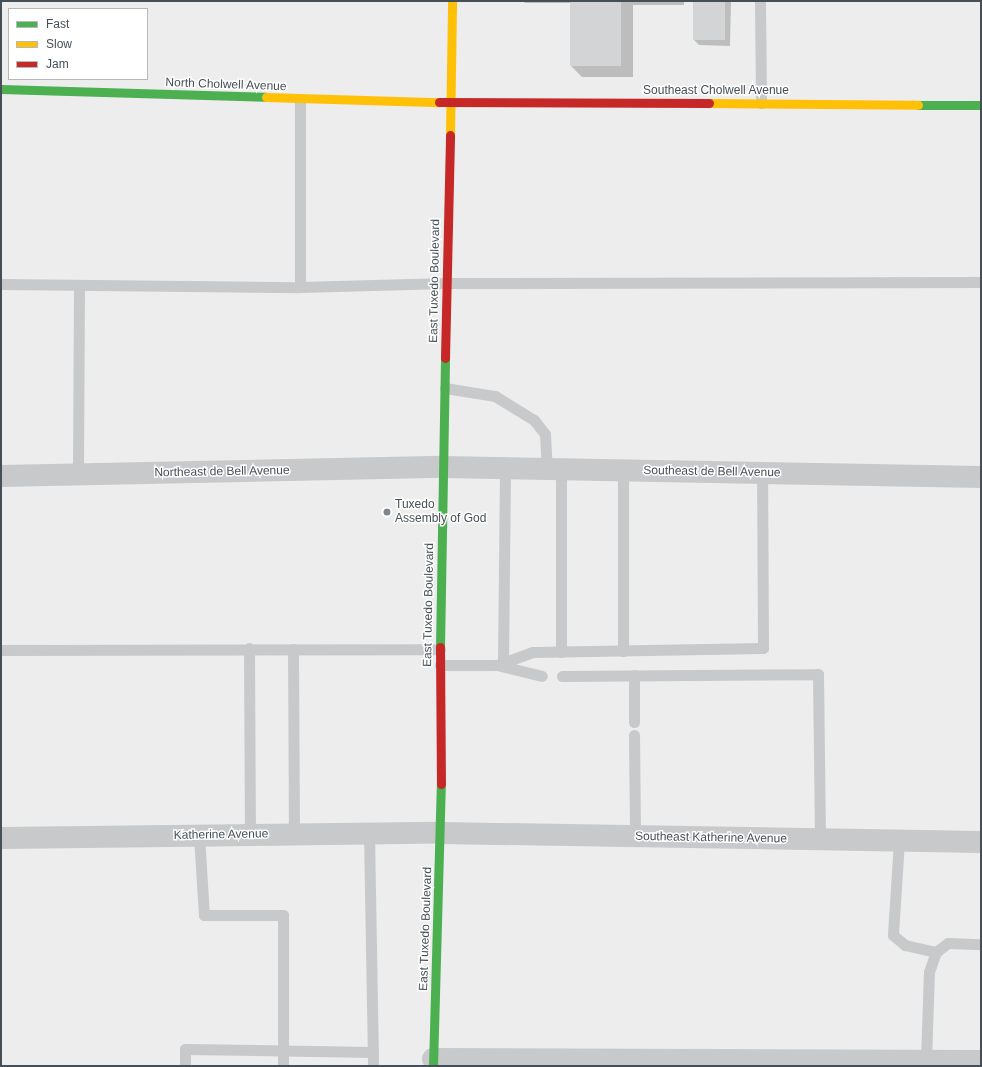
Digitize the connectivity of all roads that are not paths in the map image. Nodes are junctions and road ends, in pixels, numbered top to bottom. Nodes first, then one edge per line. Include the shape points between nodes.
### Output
1 (452, 1) edge
2 (760, 1) edge
3 (1, 89) edge
4 (300, 99) junction
5 (451, 102) junction
6 (761, 104) junction
7 (981, 105) edge
8 (981, 282) edge
9 (447, 283) junction
10 (1, 284) edge
11 (79, 285) junction
12 (300, 287) junction
13 (445, 388) junction
14 (443, 467) junction
15 (505, 469) junction
16 (554, 470) junction
17 (623, 471) junction
18 (762, 473) junction
19 (78, 474) junction
20 (1, 476) edge
21 (981, 477) edge
22 (249, 648) junction
23 (292, 649) junction
24 (440, 649) junction
25 (1, 650) edge
26 (623, 651) junction
27 (561, 652) junction
28 (500, 664) junction
29 (440, 665) junction
30 (634, 675) junction
31 (542, 676) dead end
32 (562, 676) dead end
33 (634, 722) dead end
34 (634, 735) dead end
35 (369, 833) junction
36 (441, 833) junction
37 (294, 834) junction
38 (250, 835) junction
39 (199, 836) junction
40 (635, 836) junction
41 (1, 838) edge
42 (820, 840) junction
43 (899, 841) junction
44 (981, 842) edge
45 (981, 944) edge
46 (936, 952) junction
47 (283, 1051) junction
48 (373, 1052) junction
49 (926, 1061) junction
50 (981, 1061) edge
51 (433, 1062) edge
52 (186, 1066) edge
53 (283, 1066) edge
54 (373, 1066) edge

1 - 5 main road, East Tuxedo Boulevard
2 - 6 lane
3 - 4 main road, North Cholwell Avenue
4 - 5 main road, North Cholwell Avenue
4 - 12 lane
5 - 6 main road, Southeast Cholwell Avenue
5 - 9 main road, East Tuxedo Boulevard
6 - 7 main road, Southeast Cholwell Avenue
8 - 9 lane
9 - 12 lane
9 - 13 main road, East Tuxedo Boulevard
10 - 11 lane
11 - 12 lane
11 - 19 lane
13 - 14 main road, East Tuxedo Boulevard
13 - 16 lane via 495,396 534,420 545,434
14 - 15 street, Southeast de Bell Avenue
14 - 19 street, Northeast de Bell Avenue
14 - 24 main road, East Tuxedo Boulevard
15 - 16 street, Southeast de Bell Avenue
15 - 28 lane
16 - 17 street, Southeast de Bell Avenue
16 - 27 lane
17 - 18 street, Southeast de Bell Avenue
17 - 26 lane
18 - 21 street, Southeast de Bell Avenue
18 - 26 lane via 763,648
19 - 20 street, Northeast de Bell Avenue
22 - 23 lane
22 - 25 lane
22 - 38 lane
23 - 24 lane
23 - 37 lane
24 - 29 main road, East Tuxedo Boulevard
26 - 27 lane
27 - 28 lane via 533,652
28 - 29 lane
28 - 31 lane
29 - 36 main road, East Tuxedo Boulevard
30 - 32 lane
30 - 33 lane
30 - 42 lane via 818,674
34 - 40 lane
35 - 36 street, Katherine Avenue
35 - 37 street, Katherine Avenue
35 - 48 lane
36 - 40 street, Southeast Katherine Avenue
36 - 51 main road, East Tuxedo Boulevard
37 - 38 street, Katherine Avenue
38 - 39 street, Katherine Avenue
39 - 41 street, Katherine Avenue
39 - 47 lane via 204,916 283,915
40 - 42 street, Southeast Katherine Avenue
42 - 43 street, Southeast Katherine Avenue
43 - 44 street, Southeast Katherine Avenue
43 - 46 lane via 893,934 905,945
45 - 46 lane via 948,944
46 - 49 lane via 929,972
47 - 48 lane
47 - 52 lane via 186,1049
47 - 53 lane
48 - 54 lane
49 - 50 street
49 - 51 street

